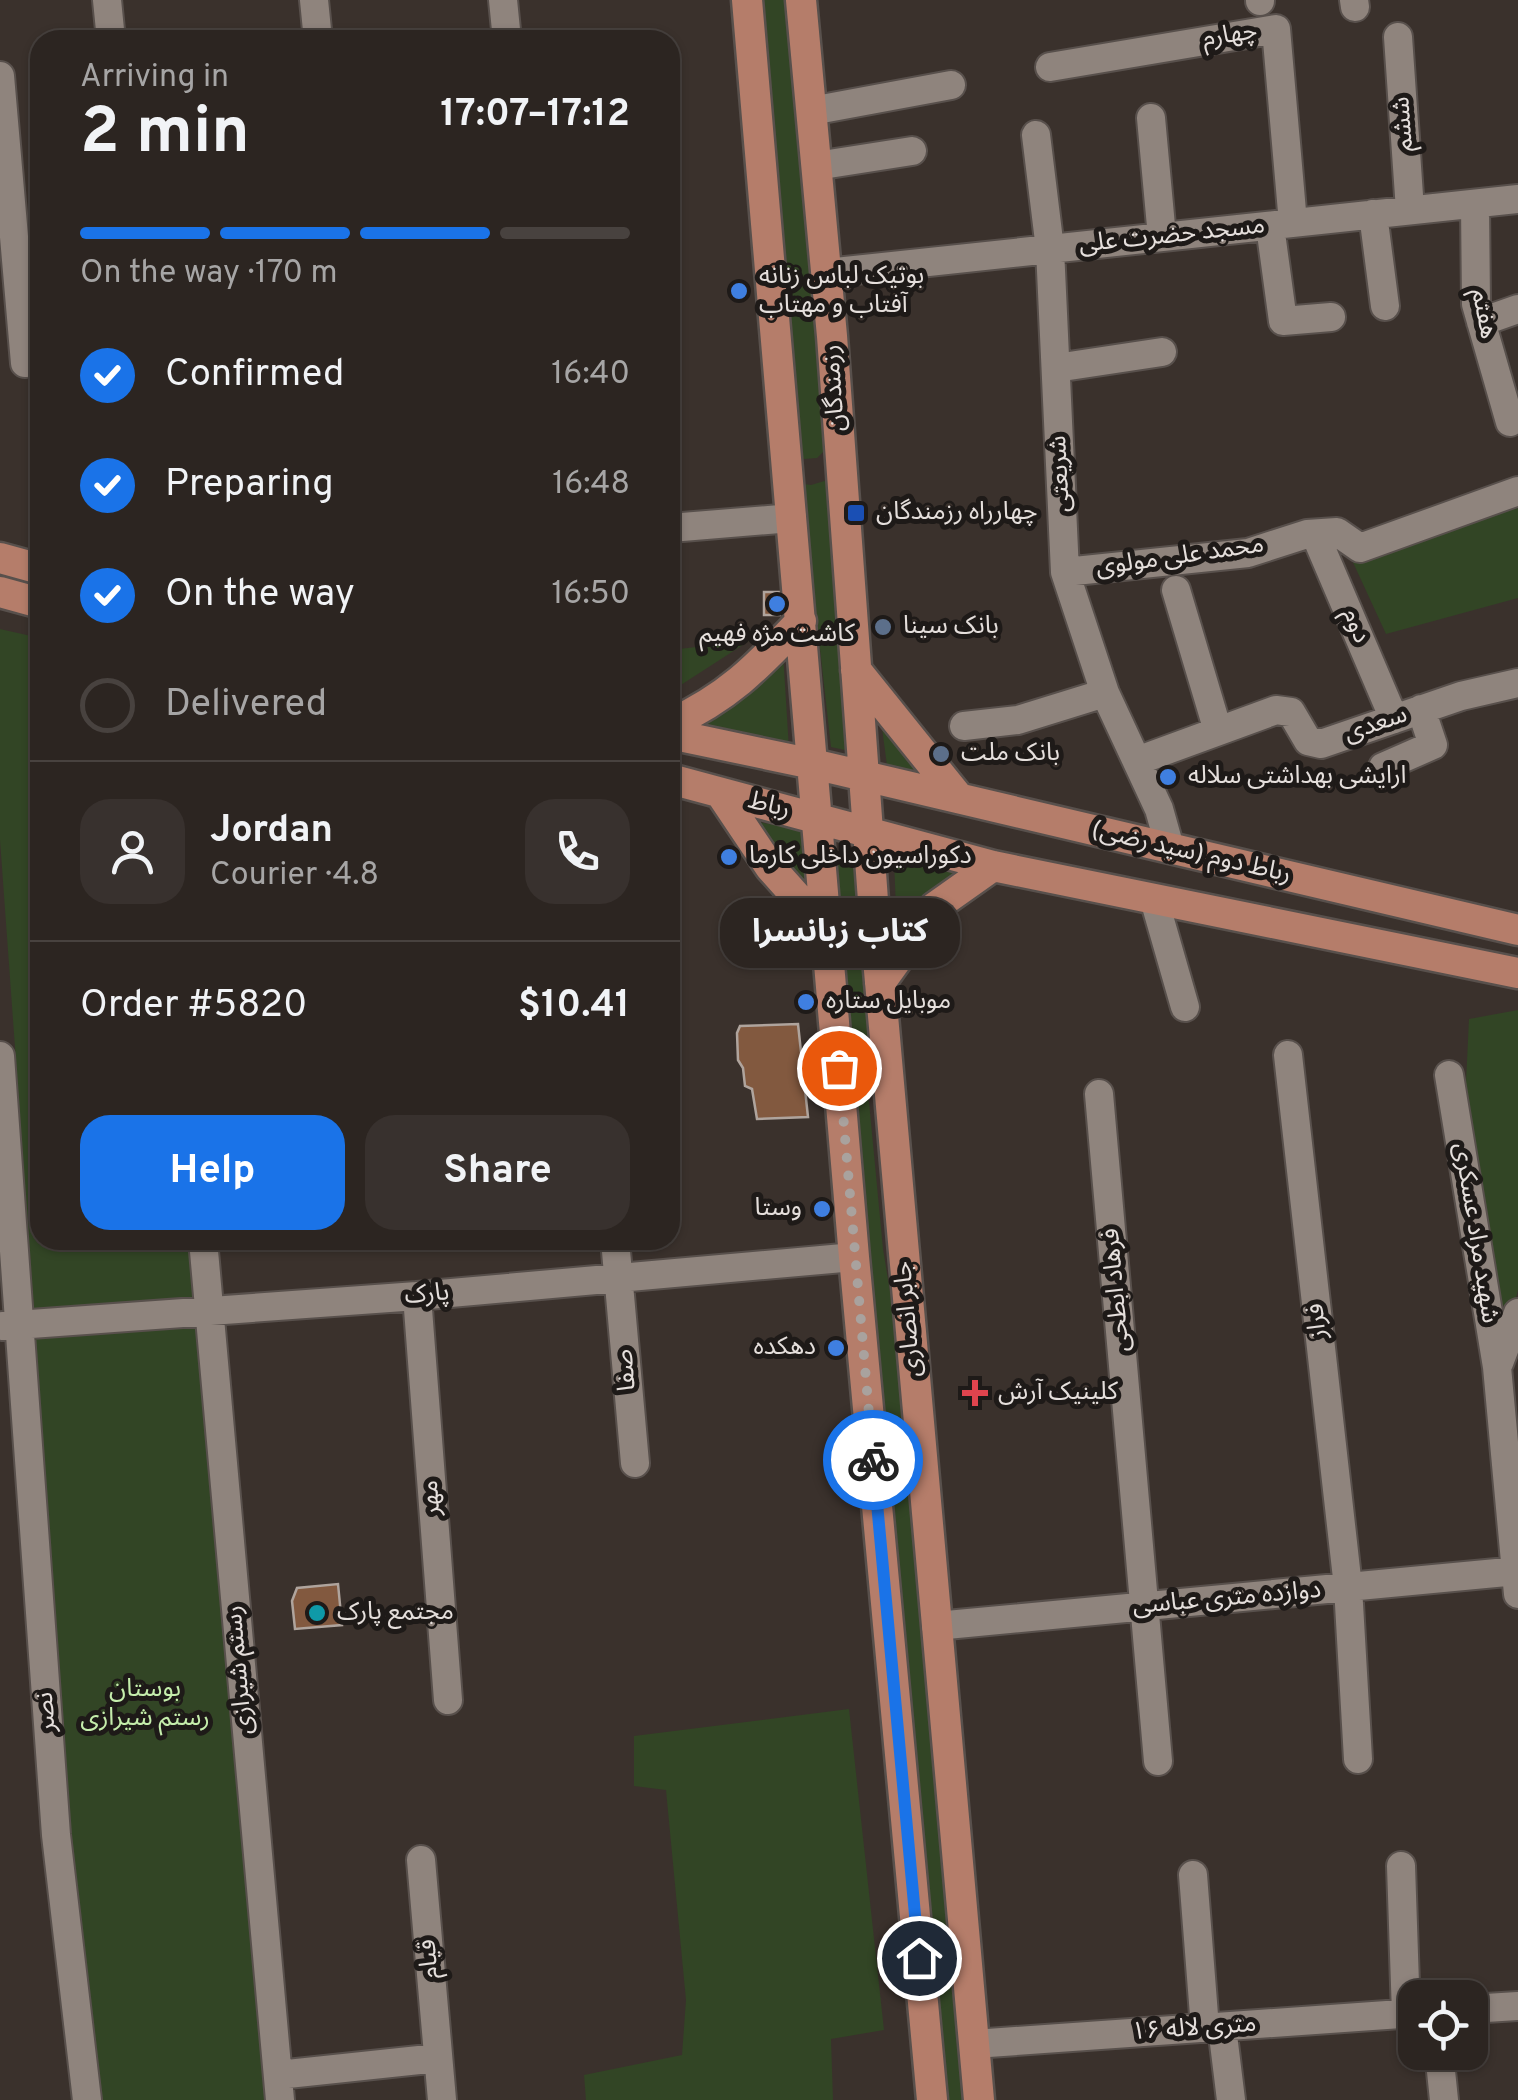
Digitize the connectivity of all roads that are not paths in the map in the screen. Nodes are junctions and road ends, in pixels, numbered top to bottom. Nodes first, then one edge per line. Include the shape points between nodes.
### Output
1 (107, 0) edge
2 (314, 0) edge
3 (502, 0) edge
4 (747, 0) edge
5 (801, 0) edge
6 (110, 30) edge
7 (317, 30) edge
8 (506, 30) edge
9 (1398, 36) dead end
10 (1050, 67) dead end
11 (0, 76) edge
12 (951, 85) dead end
13 (811, 111) junction
14 (1151, 118) dead end
15 (1036, 135) dead end
16 (912, 151) dead end
17 (816, 166) junction
18 (1518, 199) edge
19 (1475, 204) junction
20 (1410, 210) junction
21 (1374, 214) junction
22 (1282, 224) junction
23 (1162, 238) junction
24 (1050, 249) junction
25 (826, 273) junction
26 (1385, 306) dead end
27 (1518, 309) edge
28 (1331, 317) dead end
29 (1482, 322) junction
30 (30, 336) edge
31 (1162, 352) dead end
32 (1056, 368) junction
33 (1514, 419) edge
34 (841, 462) junction
35 (788, 472) junction
36 (1518, 491) edge
37 (792, 518) junction
38 (680, 527) edge
39 (1315, 534) junction
40 (0, 558) edge
41 (30, 566) edge
42 (1065, 572) junction
43 (1176, 590) dead end
44 (0, 592) edge
45 (30, 600) edge
46 (801, 621) junction
47 (856, 670) junction
48 (1518, 683) edge
49 (1104, 693) junction
50 (1421, 710) junction
51 (1394, 719) junction
52 (680, 720) edge
53 (964, 726) dead end
54 (1218, 731) junction
55 (680, 736) edge
56 (1136, 761) junction
57 (814, 764) junction
58 (1383, 767) dead end
59 (864, 776) junction
60 (680, 782) edge
61 (721, 794) junction
62 (959, 798) junction
63 (818, 818) junction
64 (868, 832) junction
65 (1170, 848) junction
66 (993, 866) junction
67 (1354, 892) junction
68 (1154, 898) junction
69 (1518, 930) edge
70 (828, 932) junction
71 (1344, 938) junction
72 (1518, 974) edge
73 (880, 983) junction
74 (1186, 1007) dead end
75 (1288, 1055) dead end
76 (0, 1056) edge
77 (1449, 1075) dead end
78 (888, 1077) junction
79 (840, 1084) junction
80 (1099, 1094) dead end
81 (204, 1250) edge
82 (617, 1250) edge
83 (854, 1258) junction
84 (619, 1278) junction
85 (417, 1296) junction
86 (208, 1312) junction
87 (1518, 1313) edge
88 (9, 1325) edge
89 (1497, 1367) junction
90 (635, 1463) dead end
91 (1518, 1570) edge
92 (1348, 1587) junction
93 (1518, 1594) edge
94 (1145, 1606) junction
95 (936, 1626) junction
96 (448, 1700) dead end
97 (1358, 1760) dead end
98 (1158, 1761) dead end
99 (422, 1860) dead end
100 (1400, 1866) dead end
101 (1193, 1875) dead end
102 (1408, 1980) edge
103 (1518, 2006) edge
104 (1488, 2008) edge
105 (1398, 2015) edge
106 (1214, 2028) junction
107 (974, 2044) junction
108 (438, 2058) junction
109 (1441, 2070) edge
110 (279, 2088) edge
111 (86, 2100) edge
112 (442, 2100) edge
113 (932, 2100) edge
114 (979, 2100) edge
115 (1231, 2100) edge
116 (1444, 2100) edge

1 - 6 street
2 - 7 street
3 - 8 street
4 - 35 main road
5 - 13 main road, رزمندگان
9 - 20 street, ششم
10 - 22 street, چهارم via 1276,29
11 - 30 street
12 - 13 street
13 - 17 main road, رزمندگان
14 - 23 street
15 - 24 street, شریعتی
16 - 17 street
17 - 25 main road, رزمندگان
18 - 19 street, مسجد حضرت علی
19 - 20 street, مسجد حضرت علی
19 - 29 street, هفتم
20 - 21 street, مسجد حضرت علی
21 - 22 street, مسجد حضرت علی
21 - 26 street
22 - 23 street, مسجد حضرت علی
22 - 28 street via 1283,322
23 - 24 street, مسجد حضرت علی
24 - 25 street, مسجد حضرت علی
24 - 32 street, شریعتی
25 - 34 main road, رزمندگان
27 - 29 street
29 - 33 street, هفتم
31 - 32 street
32 - 42 street, شریعتی
34 - 35 main road via 822,474
34 - 47 main road, رزمندگان
35 - 37 main road
36 - 39 street via 1360,548 1337,532
37 - 38 street
37 - 46 main road
39 - 42 street, محمد علی مولوی via 1248,553
39 - 51 street, دوم
40 - 41 main road
42 - 49 street, شریعتی
43 - 54 street
44 - 45 main road
46 - 52 main road via 749,676
46 - 57 main road
47 - 59 main road, رزمندگان
47 - 62 main road
48 - 50 street, سعدی
49 - 53 street via 1018,720
49 - 56 street, شریعتی
50 - 51 street, سعدی
50 - 58 street via 1433,746
51 - 54 street, سعدی via 1321,744 1308,740 1291,712 1276,710
54 - 56 street, سعدی
55 - 57 main road, رباط
56 - 65 street, شریعتی
57 - 59 main road, رباط
57 - 63 main road, جابر انصاری
59 - 62 main road, رباط دوم (سید رضی)
59 - 64 main road, جابر انصاری
60 - 61 main road, رباط
61 - 63 main road, رباط
61 - 70 main road via 789,892
62 - 65 main road, رباط دوم (سید رضی)
63 - 64 main road, رباط
63 - 70 main road, جابر انصاری
64 - 66 main road, رباط دوم (سید رضی)
64 - 73 main road, جابر انصاری
65 - 67 main road, رباط دوم (سید رضی)
66 - 68 main road, رباط دوم (سید رضی)
66 - 73 main road via 935,907
67 - 69 main road, رباط دوم (سید رضی)
67 - 71 main road
68 - 71 main road, رباط دوم (سید رضی)
68 - 74 street
70 - 79 main road, جابر انصاری
71 - 72 main road, رباط دوم (سید رضی)
73 - 78 main road, جابر انصاری
75 - 92 street, فراز
76 - 88 street, نصر
77 - 89 street, شهید مراد عسکری
78 - 79 main road via 861,1072
78 - 95 main road, جابر انصاری
79 - 83 main road, جابر انصاری
80 - 94 street, فرهاد ابطحی
81 - 86 street, رستم شیرازی
82 - 84 street, صفا
83 - 84 street, پارک
83 - 113 main road, جابر انصاری
84 - 85 street, پارک
84 - 90 street, صفا
85 - 86 street, پارک
85 - 96 street, مهر
86 - 88 street, پارک
86 - 110 street, رستم شیرازی
87 - 89 street
88 - 111 street, نصر
89 - 91 street, شهید مراد عسکری
91 - 92 street, دوازده متری عباسی
91 - 93 street, شهید مراد عسکری
92 - 94 street, دوازده متری عباسی
92 - 97 street, فراز
94 - 95 street, دوازده متری عباسی
94 - 98 street, فرهاد ابطحی
95 - 107 main road, جابر انصاری
99 - 108 street, قیام
100 - 102 street
101 - 106 street
103 - 104 street
105 - 106 street, ۱۶ متری لاله
106 - 107 street, ۱۶ متری لاله
106 - 115 street
107 - 114 main road, جابر انصاری
108 - 110 street
108 - 112 street, قیام
109 - 116 street

